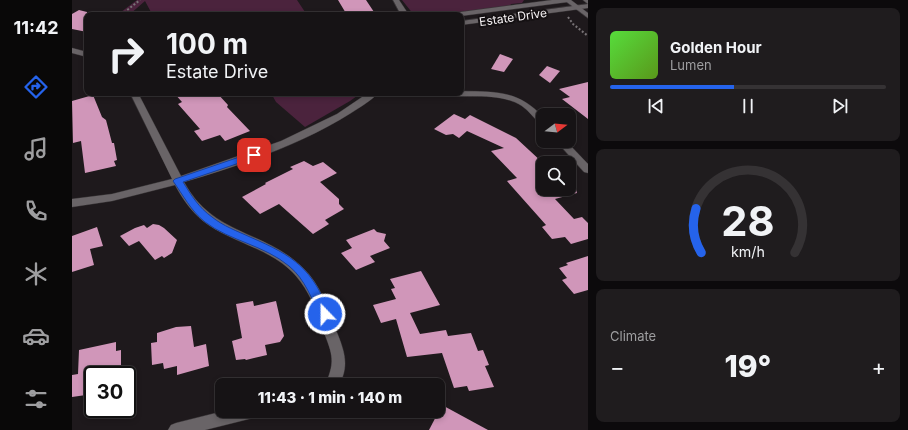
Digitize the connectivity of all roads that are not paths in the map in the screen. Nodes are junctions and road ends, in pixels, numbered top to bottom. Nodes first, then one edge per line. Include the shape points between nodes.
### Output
1 (396, 0) edge
2 (567, 0) edge
3 (588, 6) edge
4 (578, 8) junction
5 (403, 12) edge
6 (464, 14) edge
7 (588, 16) edge
8 (464, 23) edge
9 (72, 50) edge
10 (84, 54) edge
11 (464, 94) edge
12 (136, 96) edge
13 (370, 96) edge
14 (536, 115) edge
15 (567, 148) edge
16 (588, 170) edge
17 (178, 181) junction
18 (72, 203) edge
19 (335, 378) edge
20 (225, 418) edge
21 (176, 430) edge

1 - 5 street
2 - 4 street
2 - 6 street, Estate Drive
3 - 4 street, Estate Drive
4 - 7 street
4 - 8 street, Estate Drive
9 - 10 street
11 - 14 street via 498,95 516,99 523,102
12 - 17 street
13 - 17 street via 336,119 296,138
15 - 16 street
17 - 18 street via 144,192
17 - 19 street via 195,207 207,219 271,250 292,263 306,277 318,297 339,356 339,369
20 - 21 street

